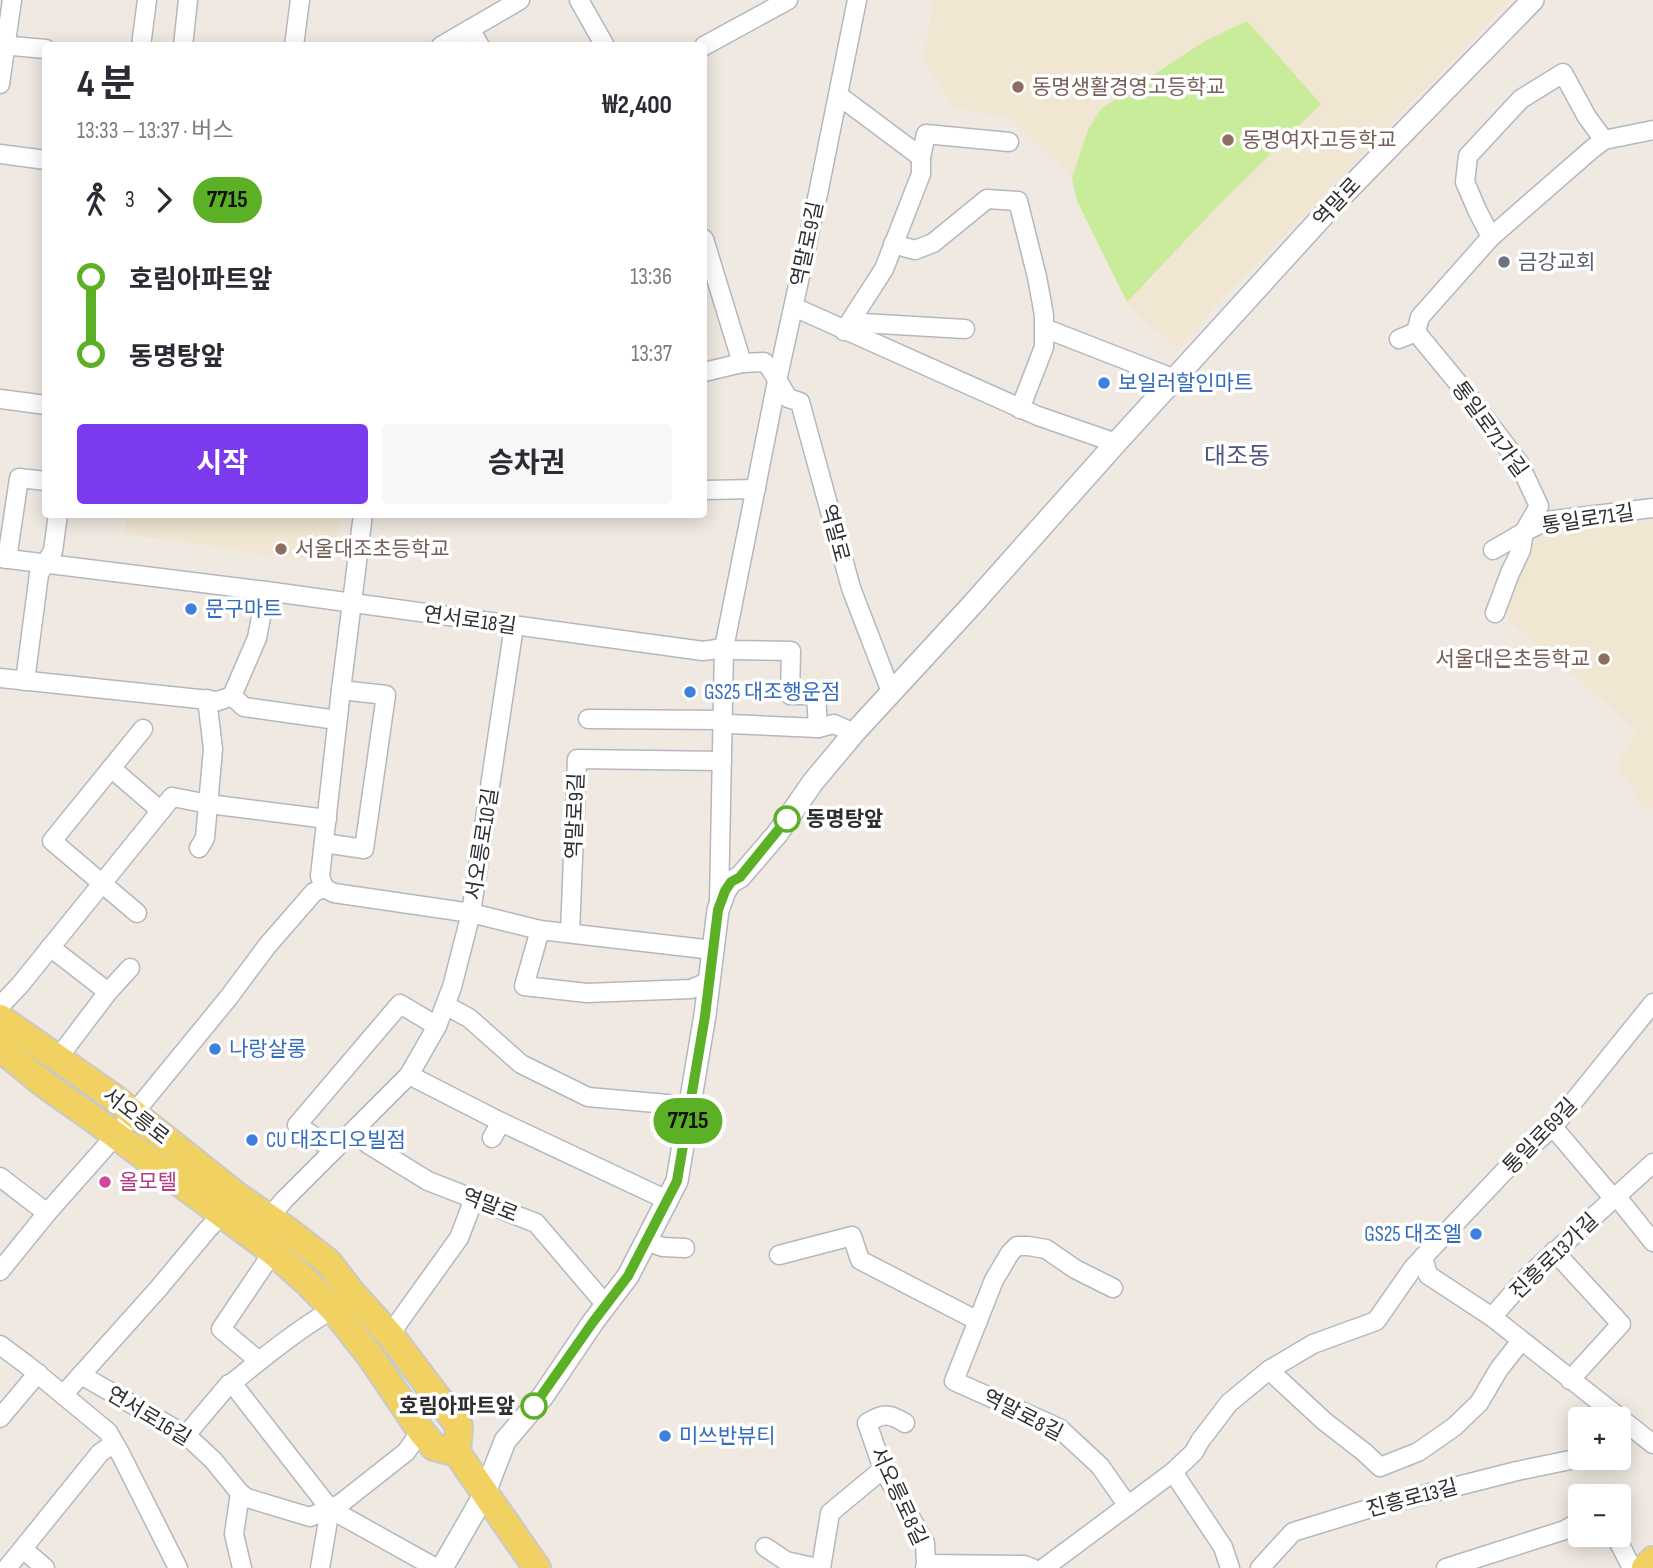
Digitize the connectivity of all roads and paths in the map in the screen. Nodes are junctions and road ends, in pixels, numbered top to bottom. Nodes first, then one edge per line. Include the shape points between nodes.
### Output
1 (12, 0) edge
2 (147, 0) edge
3 (188, 0) edge
4 (300, 0) edge
5 (520, 0) edge
6 (579, 0) edge
7 (788, 0) edge
8 (857, 0) edge
9 (1533, 0) edge
10 (470, 29) junction
11 (142, 42) edge
12 (183, 42) edge
13 (295, 42) edge
14 (448, 42) edge
15 (478, 42) edge
16 (603, 42) edge
17 (707, 44) edge
18 (3, 45) edge
19 (42, 49) edge
20 (0, 84) edge
21 (838, 95) junction
22 (1653, 130) edge
23 (1604, 140) junction
24 (1009, 142) dead end
25 (0, 154) edge
26 (921, 157) junction
27 (42, 159) edge
28 (1491, 237) junction
29 (893, 244) junction
30 (707, 249) edge
31 (794, 307) junction
32 (1044, 328) junction
33 (965, 329) dead end
34 (844, 331) junction
35 (742, 363) junction
36 (707, 371) edge
37 (1175, 379) junction
38 (777, 381) junction
39 (0, 399) edge
40 (42, 404) edge
41 (1020, 409) junction
42 (1116, 443) junction
43 (42, 481) edge
44 (756, 488) junction
45 (707, 490) edge
46 (1653, 508) edge
47 (57, 518) edge
48 (362, 518) edge
49 (1524, 532) junction
50 (1493, 550) dead end
51 (4, 558) edge
52 (45, 563) junction
53 (266, 591) junction
54 (351, 604) junction
55 (1495, 613) dead end
56 (514, 626) junction
57 (724, 648) junction
58 (0, 678) edge
59 (25, 681) junction
60 (341, 690) junction
61 (891, 692) junction
62 (232, 696) junction
63 (207, 699) junction
64 (588, 719) dead end
65 (337, 720) junction
66 (723, 720) junction
67 (818, 728) junction
68 (143, 729) dead end
69 (854, 733) junction
70 (722, 761) junction
71 (111, 768) junction
72 (209, 804) junction
73 (161, 811) junction
74 (327, 819) junction
75 (324, 843) junction
76 (198, 848) dead end
77 (102, 884) junction
78 (324, 888) junction
79 (719, 907) junction
80 (136, 913) dead end
81 (471, 913) junction
82 (540, 930) junction
83 (570, 933) junction
84 (50, 947) junction
85 (713, 950) junction
86 (130, 968) dead end
87 (710, 981) junction
88 (108, 992) junction
89 (445, 1005) junction
90 (0, 1006) edge
91 (1652, 1007) edge
92 (0, 1018) edge
93 (437, 1026) junction
94 (0, 1048) edge
95 (58, 1058) junction
96 (409, 1075) junction
97 (690, 1106) junction
98 (134, 1113) junction
99 (501, 1122) junction
100 (1553, 1127) junction
101 (354, 1131) junction
102 (116, 1135) junction
103 (492, 1138) dead end
104 (334, 1150) junction
105 (1653, 1163) edge
106 (0, 1177) edge
107 (1617, 1197) junction
108 (474, 1199) junction
109 (667, 1200) junction
110 (47, 1213) junction
111 (222, 1215) junction
112 (269, 1218) junction
113 (646, 1241) junction
114 (1653, 1242) edge
115 (685, 1248) dead end
116 (1554, 1251) junction
117 (274, 1252) junction
118 (779, 1255) dead end
119 (1423, 1257) junction
120 (0, 1271) edge
121 (1113, 1288) dead end
122 (606, 1305) junction
123 (333, 1309) junction
124 (1492, 1317) junction
125 (978, 1321) junction
126 (391, 1336) junction
127 (1521, 1341) junction
128 (0, 1345) edge
129 (259, 1360) junction
130 (1269, 1370) junction
131 (38, 1373) junction
132 (81, 1376) junction
133 (1570, 1380) junction
134 (224, 1386) junction
135 (63, 1395) junction
136 (1600, 1407) edge
137 (0, 1418) edge
138 (905, 1423) dead end
139 (421, 1431) junction
140 (1631, 1432) edge
141 (186, 1435) junction
142 (114, 1443) junction
143 (1653, 1444) edge
144 (457, 1453) junction
145 (1568, 1461) edge
146 (883, 1469) junction
147 (1173, 1472) junction
148 (240, 1493) junction
149 (484, 1495) junction
150 (1128, 1506) junction
151 (330, 1509) junction
152 (1568, 1528) edge
153 (765, 1547) dead end
154 (1621, 1547) edge
155 (23, 1549) junction
156 (1653, 1560) edge
157 (926, 1566) edge
158 (1451, 1567) edge
159 (7, 1568) edge
160 (45, 1568) edge
161 (178, 1568) edge
162 (243, 1568) edge
163 (320, 1568) edge
164 (436, 1568) edge
165 (442, 1568) edge
166 (537, 1568) edge
167 (819, 1568) edge
168 (1032, 1568) edge
169 (1044, 1568) edge
170 (1230, 1568) edge
171 (1260, 1568) edge
172 (1632, 1568) edge
173 (1645, 1568) edge

1 - 18 street
2 - 11 street
3 - 12 street
4 - 13 street
5 - 10 street
6 - 16 street
7 - 17 street
8 - 21 street, 역말로9길
9 - 37 street, 역말로 via 1332,206
10 - 14 street
10 - 15 street
18 - 19 street
18 - 20 street
21 - 26 street
21 - 31 street, 역말로9길
22 - 23 street, 통일로71가길
23 - 28 street, 통일로71가길
23 - 28 street via 1563,73 1521,99 1468,156 1465,182
24 - 26 street via 926,134
25 - 27 street
26 - 29 street via 920,174
28 - 49 street, 통일로71가길 via 1407,336 1463,389 1519,463 1539,506
29 - 32 street via 915,250 933,243 987,199 1018,201
29 - 34 street via 884,269
30 - 35 street
31 - 34 street
31 - 38 street, 역말로9길
32 - 37 street
32 - 41 street via 1044,347
33 - 34 street via 862,323
34 - 41 street
35 - 36 street
35 - 38 street, 역말로 via 764,362
37 - 42 street, 역말로
38 - 44 street, 역말로9길
38 - 61 street, 역말로 via 788,398 800,402 850,588
39 - 40 street
41 - 42 street
42 - 61 street, 역말로
43 - 51 street via 19,478
44 - 45 street
44 - 57 street, 역말로9길
46 - 49 street, 통일로71길 via 1546,521
47 - 52 street via 53,551
48 - 54 street
49 - 50 street, 통일로71길
49 - 55 street
51 - 52 street, 연서로18길
52 - 53 street, 연서로18길
52 - 59 street via 39,574
53 - 54 street, 연서로18길
53 - 62 street via 257,638
54 - 56 street, 연서로18길
54 - 60 street
56 - 57 street, 연서로18길 via 703,651
56 - 81 street, 서오릉로10길
57 - 66 street, 역말로9길
57 - 67 street, 연서로18길 via 791,651 790,695 816,695
58 - 59 street
59 - 63 street
60 - 65 street
60 - 75 street via 386,695 364,849
61 - 69 street, 역말로
62 - 63 street
62 - 65 street via 244,706
63 - 72 street via 213,749
64 - 66 street
65 - 74 street
66 - 67 street
66 - 70 street, 역말로9길
67 - 69 street via 834,724
68 - 71 street
69 - 79 street, 역말로 via 777,834 731,882
70 - 79 street, 역말로9길
70 - 83 street, 역말로9길 via 577,759
71 - 73 street
71 - 77 street via 52,841
72 - 73 street via 172,797
72 - 74 street
72 - 76 street via 205,838
73 - 77 street
74 - 75 street
75 - 78 street via 320,876
77 - 80 street
77 - 84 street
78 - 81 street, 서오릉로10길
78 - 98 street via 314,892 267,947
79 - 85 street, 역말로
81 - 82 street
81 - 89 street
82 - 83 street
82 - 87 street via 524,986 587,993 691,989
83 - 85 street
84 - 88 street
84 - 90 street
85 - 87 street, 역말로
86 - 88 street
87 - 97 street, 역말로
88 - 95 street
89 - 93 street
89 - 97 street via 469,1018 521,1064 588,1097
91 - 100 street, 통일로69길
92 - 95 main road, 서오릉로
93 - 96 street
93 - 104 street via 400,1003 297,1125
94 - 102 main road, 서오릉로
95 - 98 main road, 서오릉로
96 - 99 street
96 - 101 street
97 - 109 street, 역말로 via 677,1181
98 - 102 street
98 - 112 main road, 서오릉로
99 - 103 street
99 - 109 street
100 - 107 street
100 - 119 street, 통일로69길 via 1514,1161
101 - 104 street
101 - 108 street, 역말로 via 428,1181
102 - 110 street
102 - 111 main road, 서오릉로
104 - 112 street
105 - 107 street, 진흥로13가길
106 - 110 street
107 - 114 street, 진흥로13가길
107 - 116 street, 진흥로13가길
108 - 122 street, 역말로 via 536,1223
108 - 126 street via 459,1238
109 - 113 street, 역말로
110 - 120 street
111 - 117 main road, 서오릉로
111 - 132 street
112 - 126 main road, 서오릉로 via 328,1262
113 - 115 street
113 - 122 street, 역말로
116 - 124 street, 진흥로13가길
116 - 133 street via 1621,1324
117 - 123 main road, 서오릉로
117 - 129 street via 221,1329
118 - 125 street via 852,1236 860,1260
119 - 124 street via 1428,1275
119 - 130 street via 1376,1321 1313,1344
121 - 125 street, 역말로8길 via 1046,1250 1017,1246 994,1280
122 - 149 street, 역말로 via 505,1441
123 - 129 street
123 - 139 main road, 서오릉로
124 - 127 street
125 - 150 street, 역말로8길 via 954,1381 1059,1428 1100,1466
126 - 144 main road, 서오릉로 via 459,1426
127 - 130 street, 진흥로13길 via 1479,1403 1454,1427 1418,1452 1380,1467
127 - 133 street
128 - 131 street, 연서로16길
129 - 134 street
130 - 147 street via 1229,1403 1194,1452
131 - 135 street, 연서로16길
131 - 137 street
132 - 135 street
132 - 141 street, 연서로16길
133 - 136 street
134 - 141 street
134 - 151 street
135 - 142 street, 연서로16길 via 108,1432
138 - 146 street, 서오릉로8길 via 893,1416 879,1416 867,1423
139 - 144 main road, 서오릉로 via 434,1447
139 - 151 street via 406,1452
140 - 143 street
141 - 148 street, 연서로16길
142 - 155 street, 연서로16길 via 100,1453
142 - 161 street, 연서로16길
144 - 149 main road, 서오릉로
145 - 171 street, 진흥로13길 via 1293,1532
146 - 157 street, 서오릉로8길 via 925,1543
146 - 167 street via 830,1513
147 - 150 street
147 - 170 street via 1223,1547
148 - 151 street, 연서로16길 via 310,1517
148 - 162 street via 234,1534
149 - 165 street, 역말로
149 - 166 main road, 서오릉로
150 - 169 street
151 - 163 street
151 - 164 street
152 - 158 street
153 - 167 street via 786,1561
154 - 172 street
155 - 159 street, 연서로16길
155 - 160 street
156 - 173 main road
157 - 168 street

